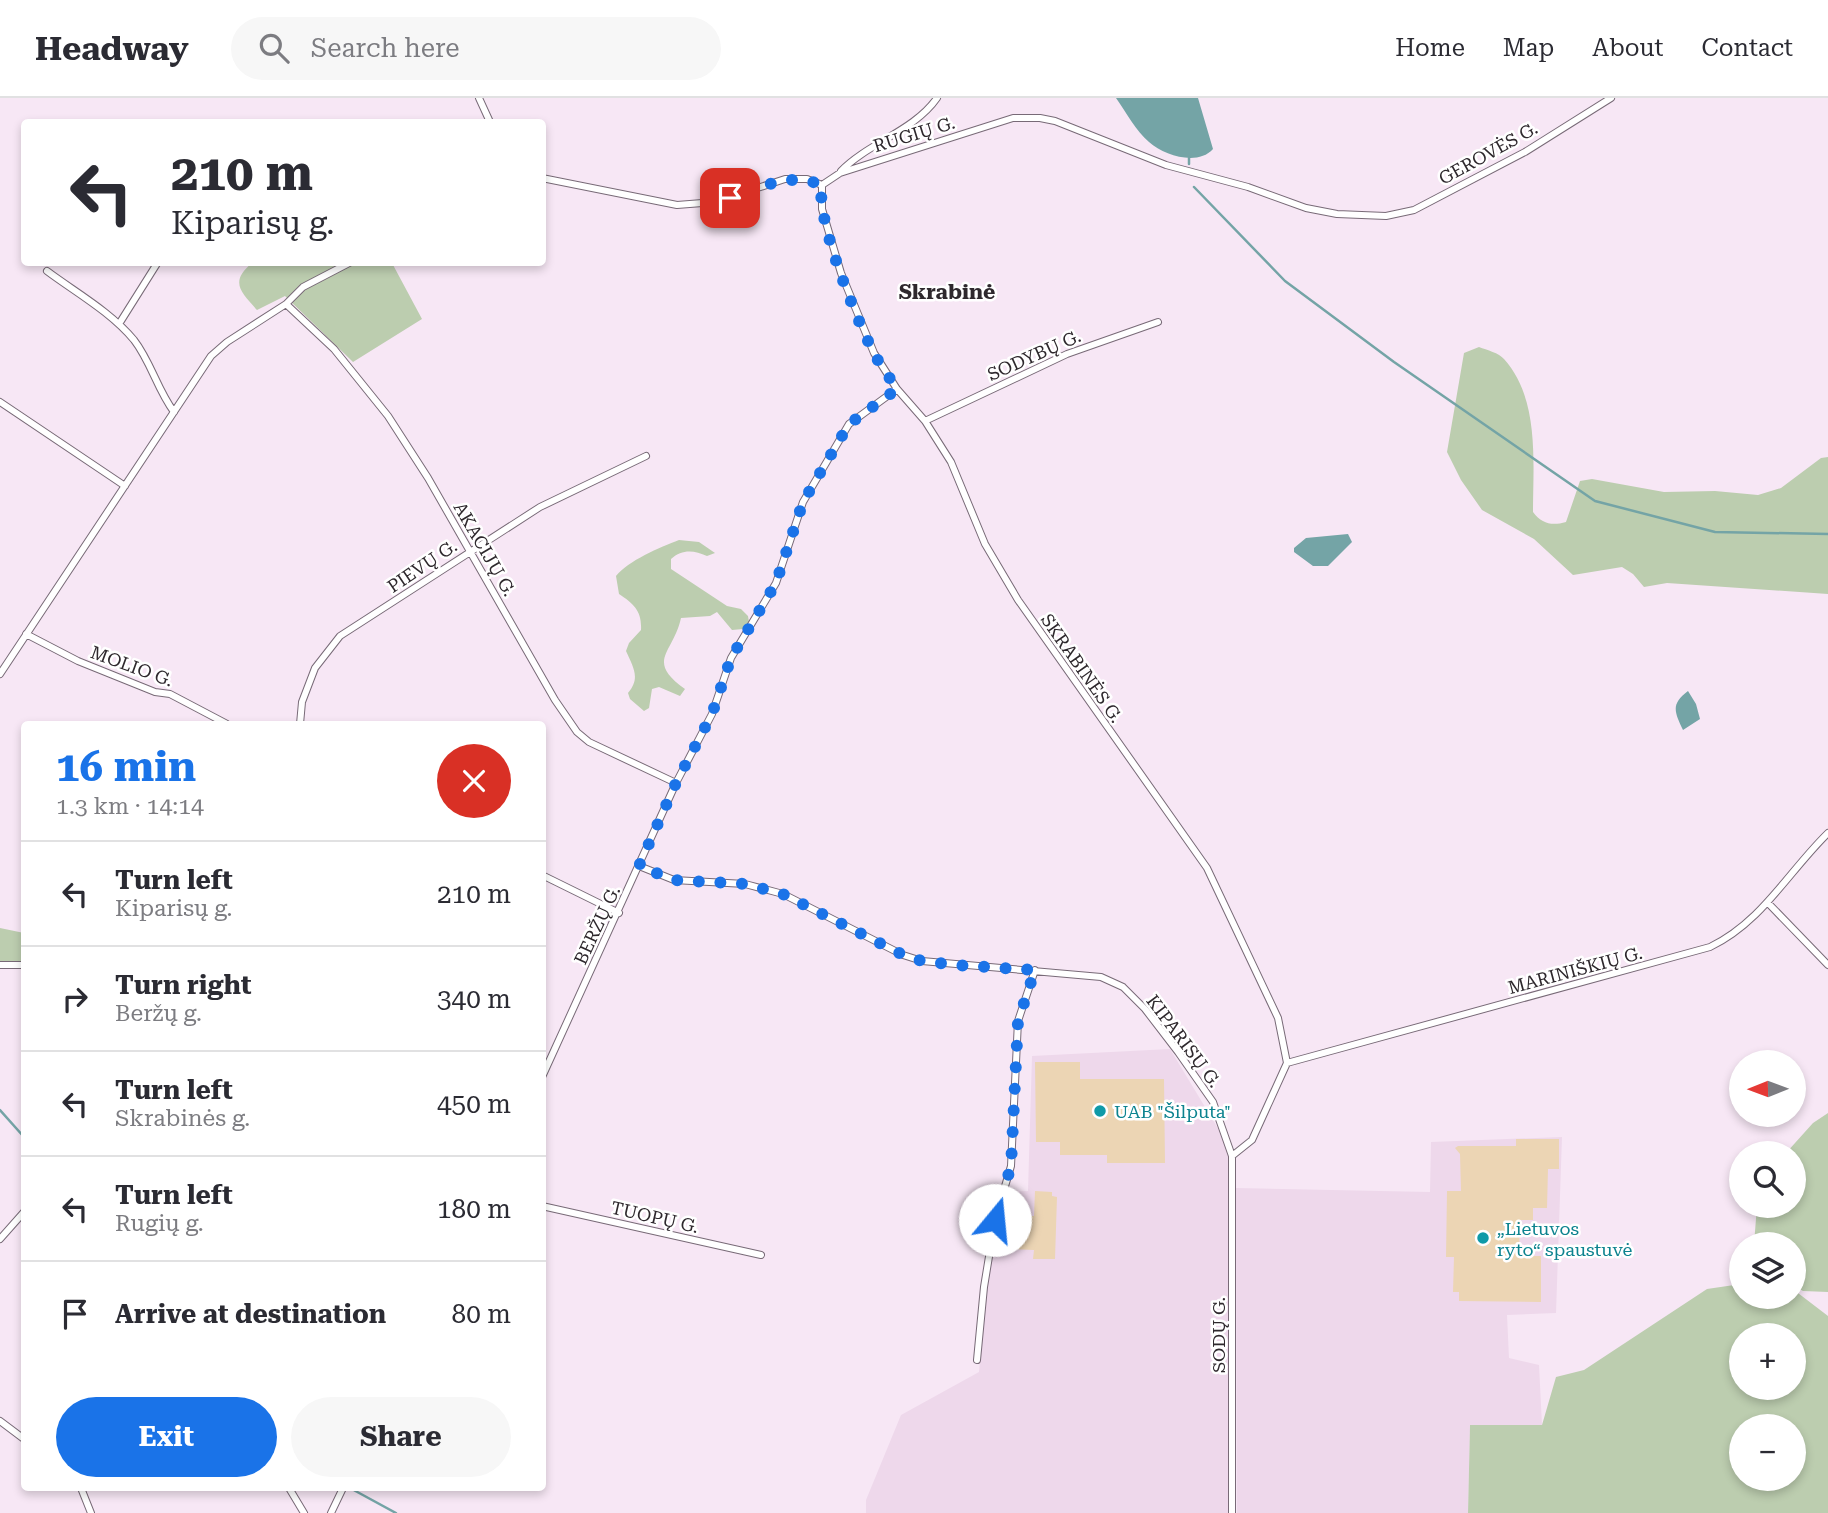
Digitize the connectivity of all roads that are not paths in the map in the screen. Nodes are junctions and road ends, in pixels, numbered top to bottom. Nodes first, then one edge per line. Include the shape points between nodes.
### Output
1 (479, 98) edge
2 (937, 98) edge
3 (1611, 98) edge
4 (489, 119) edge
5 (840, 173) junction
6 (546, 179) edge
7 (822, 185) junction
8 (1414, 210) joint
9 (155, 266) edge
10 (343, 266) edge
11 (47, 271) dead end
12 (286, 304) junction
13 (1158, 322) dead end
14 (119, 324) junction
15 (897, 389) junction
16 (0, 402) edge
17 (174, 412) junction
18 (925, 421) junction
19 (646, 456) dead end
20 (125, 486) junction
21 (470, 551) junction
22 (26, 634) junction
23 (0, 674) edge
24 (221, 721) edge
25 (300, 721) edge
26 (676, 783) junction
27 (1828, 833) edge
28 (639, 866) junction
29 (546, 877) edge
30 (1768, 902) junction
31 (619, 913) junction
32 (0, 965) edge
33 (21, 965) edge
34 (1828, 965) edge
35 (1035, 970) junction
36 (1287, 1063) junction
37 (546, 1068) edge
38 (1232, 1156) junction
39 (546, 1207) edge
40 (21, 1218) edge
41 (0, 1239) edge
42 (761, 1255) dead end
43 (976, 1360) dead end
44 (0, 1421) edge
45 (21, 1437) edge
46 (82, 1491) edge
47 (291, 1491) edge
48 (342, 1491) edge
49 (91, 1513) edge
50 (304, 1513) edge
51 (331, 1513) edge
52 (1231, 1513) edge

1 - 4 street
2 - 5 street via 924,113 859,155
3 - 8 street, GEROVĖS G. via 1525,152
5 - 7 street, RUGIŲ G.
5 - 8 street, RUGIŲ G. via 1013,118 1040,118 1166,165 1307,208 1361,216
6 - 7 street via 677,205 715,202 785,179 807,179
7 - 15 street, SKRABINĖS G. via 822,209 853,303 874,353
9 - 14 street
10 - 12 street via 303,287
11 - 14 street
12 - 17 street via 211,356
12 - 21 street, AKACIJŲ G. via 334,349 377,400
13 - 18 street, SODYBŲ G. via 1067,354
14 - 17 street via 151,366
15 - 18 street, SKRABINĖS G.
15 - 26 street, BERŽŲ G. via 849,424 803,502 776,583 731,658 712,714
16 - 20 street
17 - 20 street
18 - 36 street, SKRABINĖS G. via 951,462 985,544 1018,600 1207,868 1278,1018
19 - 21 street, PIEVŲ G. via 573,489
20 - 22 street
21 - 25 street, PIEVŲ G. via 340,636 315,668
21 - 26 street, AKACIJŲ G. via 577,732
22 - 23 street
22 - 24 street, MOLIO G. via 78,661 170,694
26 - 28 street, BERŽŲ G.
27 - 30 street, MARINIŠKIŲ G.
28 - 31 street, BERŽŲ G.
28 - 35 street, KIPARISŲ G. via 674,880 745,884 783,894 922,961
29 - 31 street
30 - 34 street
30 - 36 street, MARINIŠKIŲ G. via 1733,936 1710,947
31 - 37 street, BERŽŲ G.
32 - 33 street
35 - 38 street, KIPARISŲ G. via 1101,977 1123,988 1145,1009 1213,1102
35 - 43 street via 1018,1021 1011,1166 995,1220
36 - 38 street via 1252,1140
38 - 52 street, SODŲ G.
39 - 42 street, TUOPŲ G.
40 - 41 street
44 - 45 street
46 - 49 street
47 - 50 street
48 - 51 street

